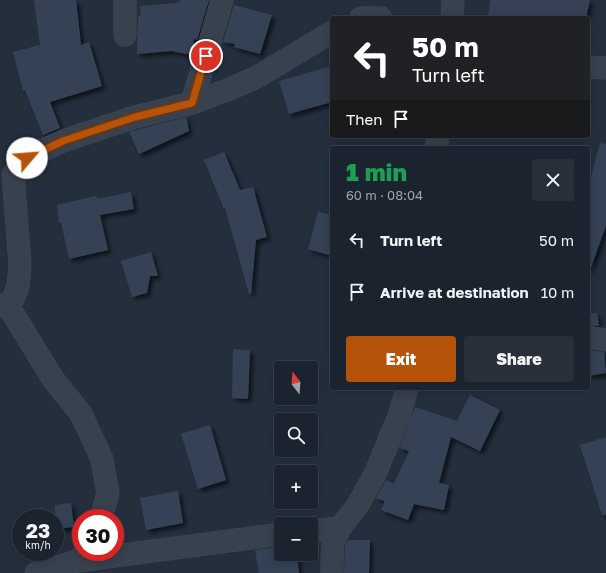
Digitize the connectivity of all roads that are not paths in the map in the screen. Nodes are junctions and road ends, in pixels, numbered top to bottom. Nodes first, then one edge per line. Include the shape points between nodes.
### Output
1 (125, 0) edge
2 (222, 0) edge
3 (453, 0) edge
4 (452, 16) edge
5 (330, 33) edge
6 (125, 34) dead end
7 (590, 67) edge
8 (606, 68) edge
9 (192, 103) junction
10 (6, 171) edge
11 (4, 305) edge
12 (590, 337) edge
13 (606, 340) edge
14 (406, 390) edge
15 (104, 509) edge
16 (340, 528) junction
17 (318, 530) edge
18 (274, 535) edge
19 (124, 552) edge
20 (72, 560) edge
21 (36, 573) edge
22 (332, 573) edge

1 - 6 street
2 - 9 street
3 - 4 street
5 - 9 street via 257,77
7 - 8 street
9 - 10 street via 135,117 63,141
10 - 11 street via 20,264 18,287 13,299
11 - 15 street via 53,379 81,414 102,459 108,494
12 - 13 street
14 - 16 street via 376,472 358,505
16 - 17 street
16 - 22 street via 333,542
18 - 19 street
20 - 21 street

